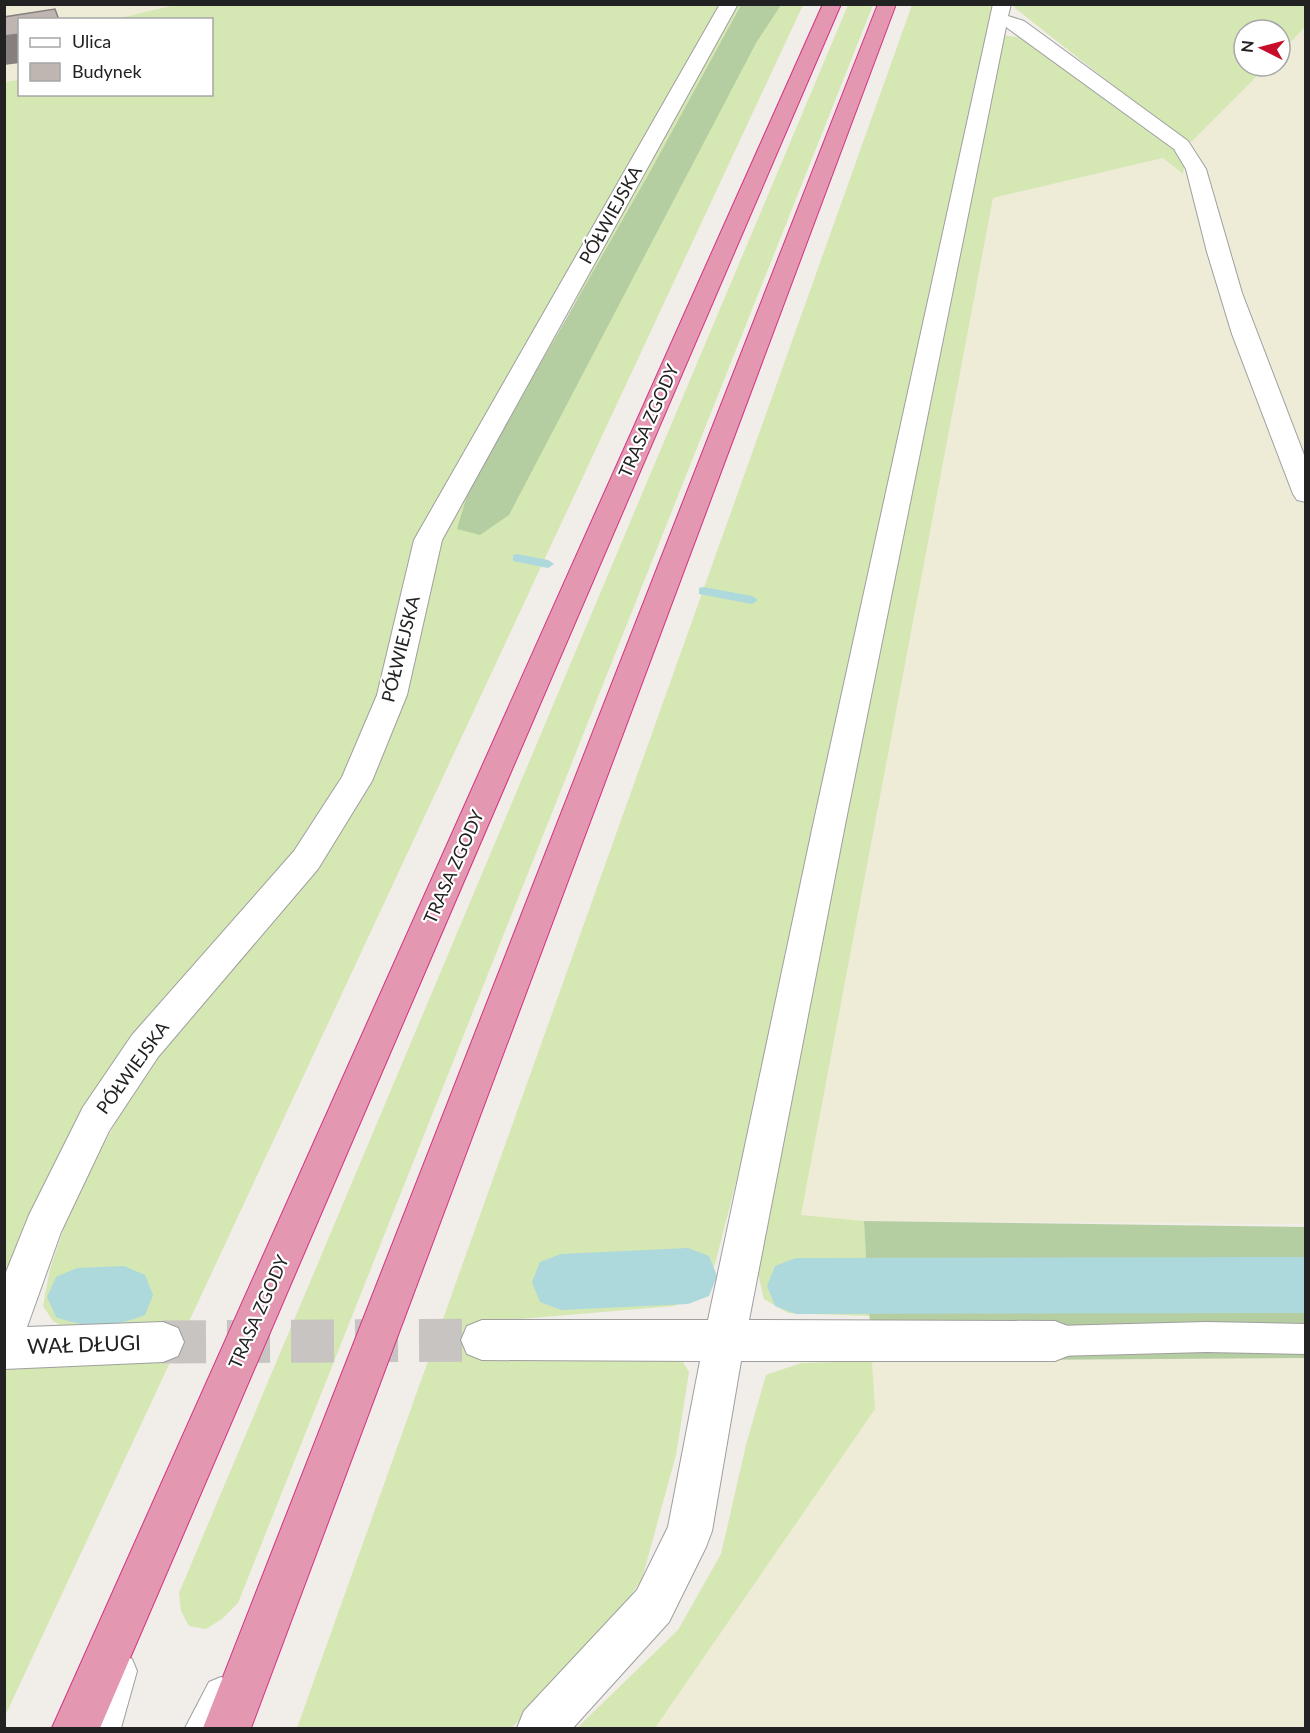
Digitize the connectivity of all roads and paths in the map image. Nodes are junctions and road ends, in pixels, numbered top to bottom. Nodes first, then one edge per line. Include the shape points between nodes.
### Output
1 (729, 4) edge
2 (832, 4) edge
3 (887, 4) edge
4 (1001, 12) edge
5 (1305, 494) edge
6 (4, 1332) edge
7 (1305, 1339) edge
8 (482, 1340) tunnel mouth
9 (724, 1341) junction
10 (1055, 1341) joint
11 (164, 1342) tunnel mouth
12 (4, 1348) edge
13 (149, 1562) junction
14 (280, 1590) junction
15 (76, 1728) edge
16 (104, 1728) edge
17 (202, 1728) edge
18 (226, 1728) edge
19 (541, 1728) edge

1 - 6 street, PÓŁWIEJSKA via 428,540 392,695 356,781 306,860 145,1046 96,1119 43,1228
2 - 13 highway, TRASA ZGODY
3 - 14 highway
4 - 5 street via 1188,154 1196,169 1225,283
4 - 9 street
7 - 10 lane
8 - 9 street
9 - 10 street
9 - 19 street via 690,1531 652,1606
11 - 12 street, WAŁ DŁUGI
13 - 15 highway, TRASA ZGODY
13 - 16 lane
14 - 17 lane
14 - 18 highway

